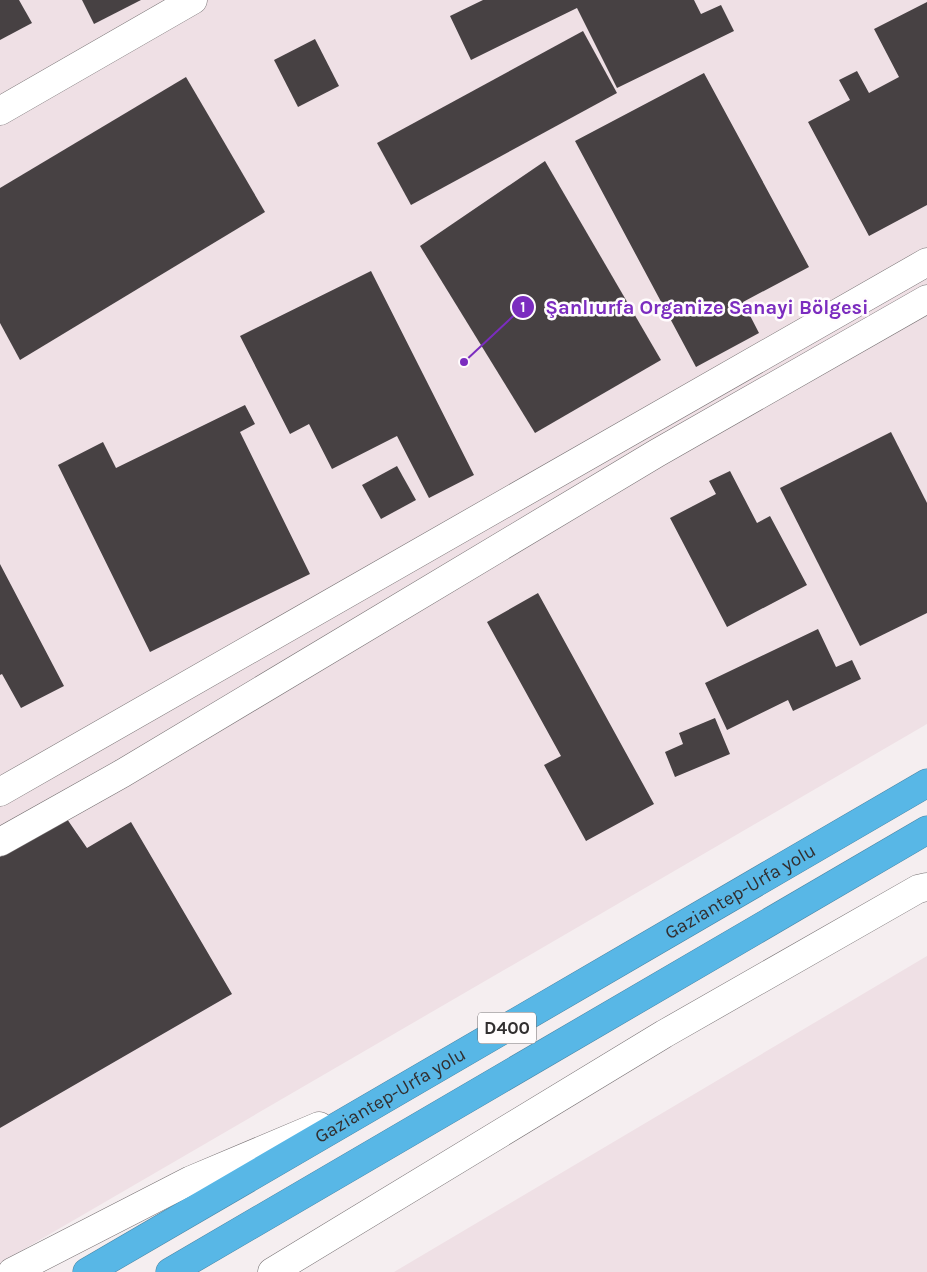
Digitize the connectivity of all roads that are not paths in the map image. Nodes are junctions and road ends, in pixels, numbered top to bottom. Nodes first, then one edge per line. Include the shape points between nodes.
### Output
1 (193, 0) edge
2 (0, 111) edge
3 (927, 262) edge
4 (927, 299) edge
5 (927, 783) edge
6 (0, 792) edge
7 (927, 830) edge
8 (0, 842) edge
9 (927, 888) edge
10 (383, 1100) junction
11 (203, 1253) junction
12 (12, 1272) edge
13 (87, 1272) edge
14 (170, 1272) edge
15 (180, 1272) edge
16 (272, 1272) edge

1 - 2 street
3 - 6 street
4 - 8 street via 657,453 131,768
5 - 10 highway, Gaziantep-Urfa yolu / D400
7 - 11 highway, D400
9 - 16 street via 918,889 664,1034
10 - 12 street via 191,1180
10 - 13 highway, Gaziantep-Urfa yolu / D400
11 - 14 highway, D400
11 - 15 street

